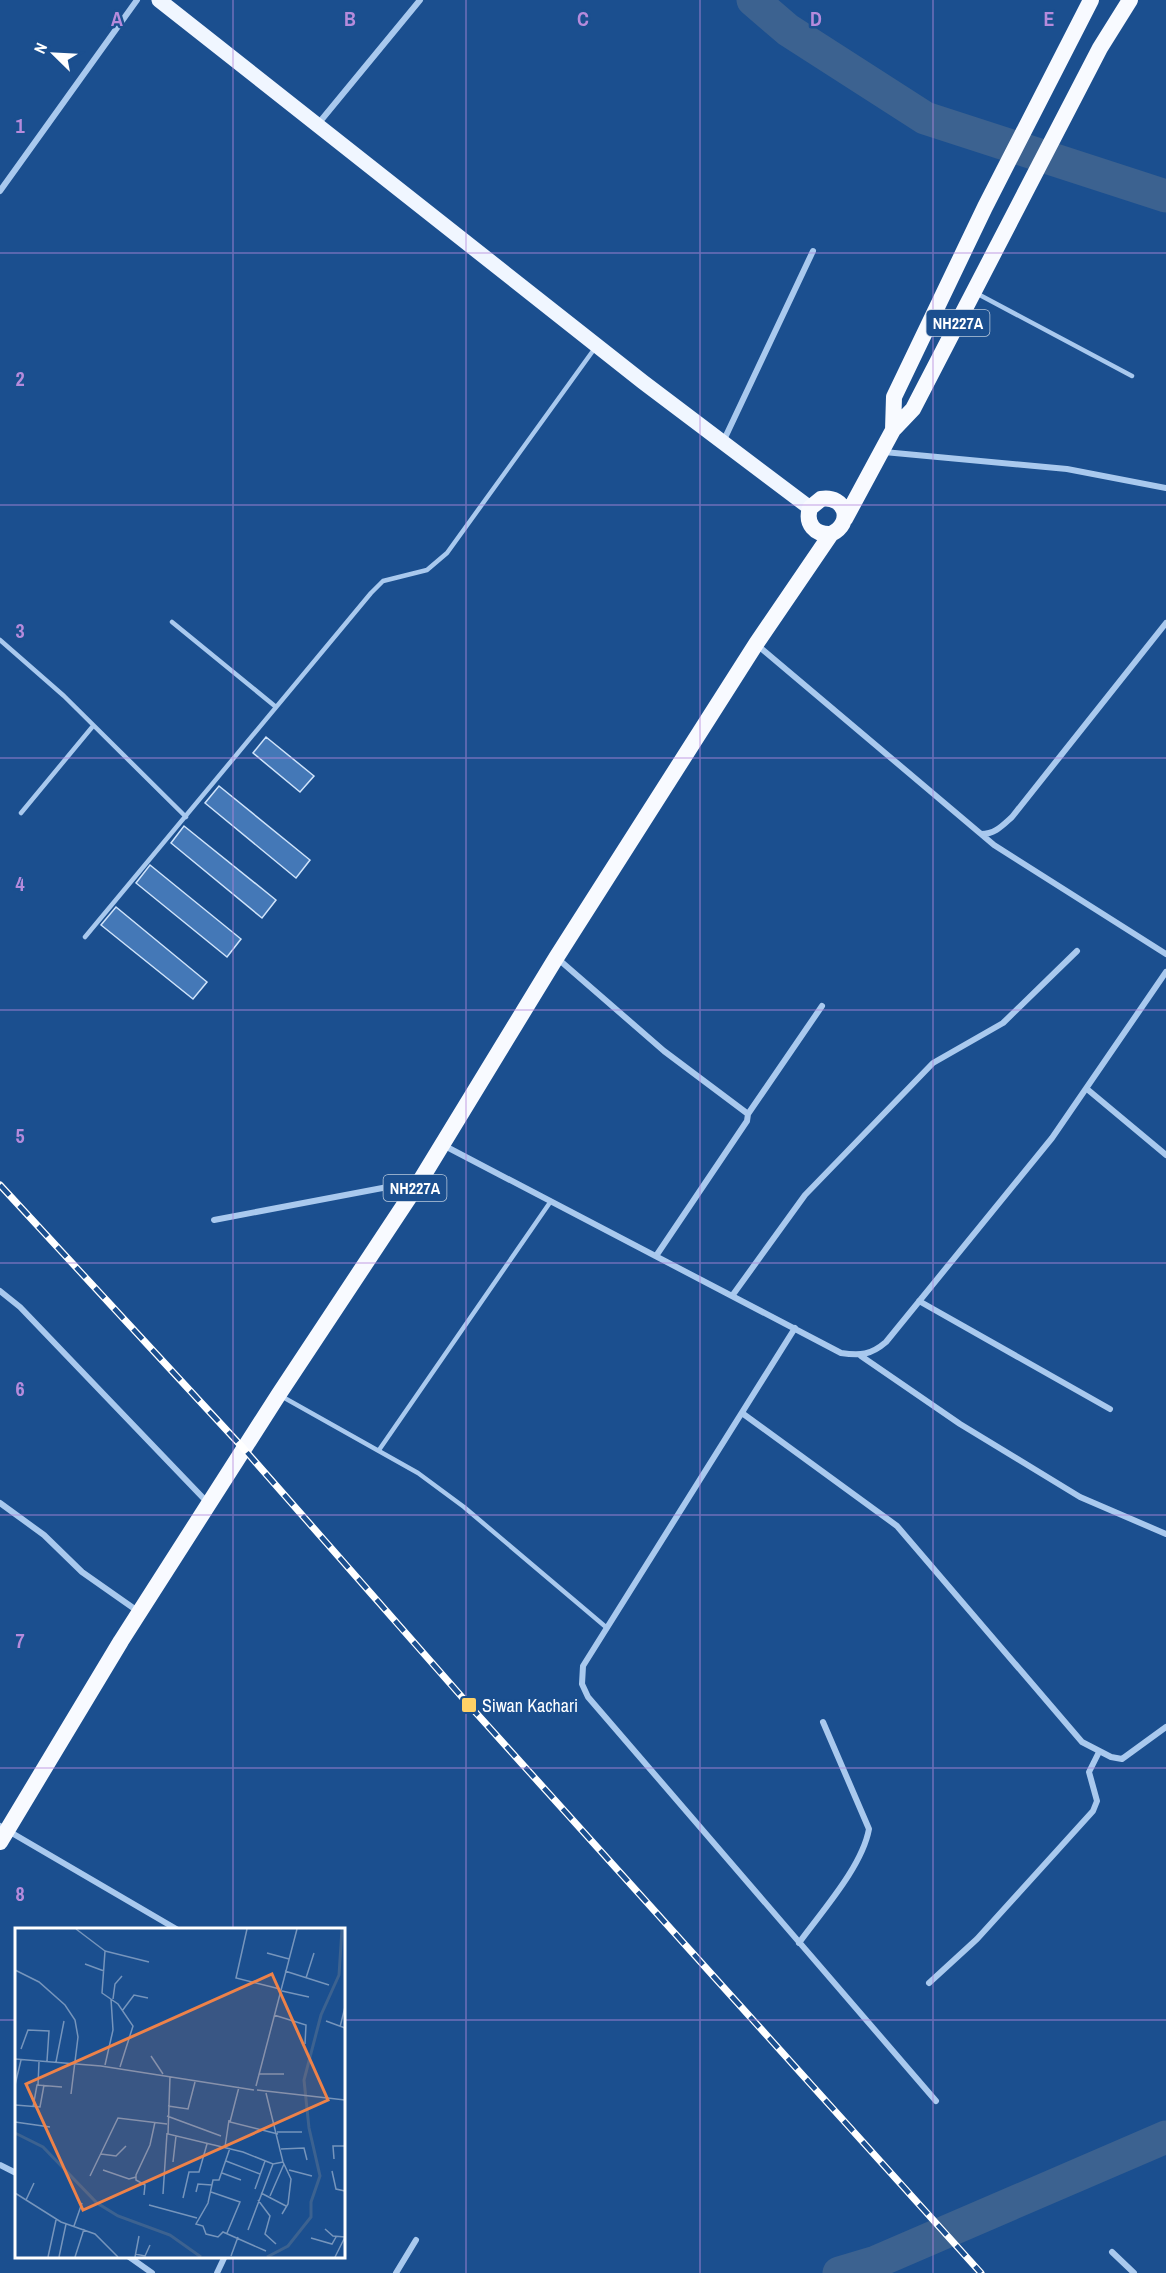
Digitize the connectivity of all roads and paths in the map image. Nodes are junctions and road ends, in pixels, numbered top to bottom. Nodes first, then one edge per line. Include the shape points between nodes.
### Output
1 (137, 0) edge
2 (159, 0) edge
3 (420, 0) edge
4 (1130, 0) edge
5 (1089, 3) edge
6 (318, 125) junction
7 (0, 192) edge
8 (813, 251) dead end
9 (974, 292) junction
10 (597, 345) junction
11 (1132, 376) dead end
12 (893, 430) junction
13 (723, 442) junction
14 (881, 452) junction
15 (1166, 488) edge
16 (810, 508) junction
17 (845, 519) junction
18 (831, 534) junction
19 (172, 622) dead end
20 (1166, 623) edge
21 (0, 639) edge
22 (756, 644) junction
23 (276, 707) junction
24 (93, 726) junction
25 (21, 813) dead end
26 (186, 817) junction
27 (981, 834) junction
28 (84, 937) dead end
29 (1077, 951) dead end
30 (1166, 954) edge
31 (556, 958) junction
32 (1166, 972) edge
33 (822, 1006) dead end
34 (1087, 1089) junction
35 (748, 1114) junction
36 (442, 1145) junction
37 (1166, 1155) edge
38 (420, 1181) junction
39 (550, 1201) junction
40 (214, 1220) dead end
41 (656, 1256) junction
42 (0, 1292) edge
43 (732, 1296) junction
44 (919, 1301) junction
45 (795, 1328) junction
46 (861, 1356) junction
47 (279, 1394) junction
48 (1110, 1409) dead end
49 (742, 1413) junction
50 (379, 1450) junction
51 (0, 1503) edge
52 (209, 1504) junction
53 (1166, 1534) edge
54 (139, 1612) junction
55 (607, 1628) junction
56 (822, 1722) dead end
57 (1166, 1727) edge
58 (1099, 1752) junction
59 (2, 1833) edge
60 (176, 1928) edge
61 (799, 1943) junction
62 (929, 1983) dead end
63 (936, 2101) dead end
64 (0, 2165) edge
65 (15, 2173) edge
66 (416, 2240) dead end
67 (1112, 2252) dead end
68 (131, 2258) edge
69 (224, 2258) edge
70 (152, 2273) edge
71 (217, 2273) edge
72 (396, 2273) edge
73 (1134, 2273) edge

1 - 7 street
2 - 6 main road
3 - 6 street
4 - 9 highway, NH227A via 1100,48
5 - 12 highway, NH227A via 894,397
6 - 10 main road
8 - 13 street
9 - 11 lane
9 - 12 highway, NH227A via 913,409
10 - 13 main road
10 - 23 lane via 447,553 427,570 383,581
12 - 14 highway, NH227A
13 - 16 main road
14 - 15 street via 1067,469
14 - 17 highway, NH227A
16 - 17 highway via 814,502 828,498 841,504
16 - 18 highway via 811,526 820,533
17 - 18 highway, NH227A
18 - 22 highway, NH227A
19 - 23 lane
20 - 27 street via 1012,816 994,832
21 - 24 lane
22 - 27 street
22 - 31 highway, NH227A
23 - 26 lane
24 - 25 lane
24 - 26 lane
26 - 28 lane
27 - 30 street
29 - 43 street via 1003,1023 940,1058 910,1085 805,1195
31 - 35 street via 664,1051
31 - 36 highway, NH227A
32 - 34 street
33 - 35 street
34 - 37 street
34 - 44 street via 1052,1138
35 - 41 street
36 - 38 highway, NH227A
36 - 39 street
38 - 40 street
38 - 47 highway, NH227A
39 - 41 street
39 - 50 lane
41 - 43 street
42 - 52 street via 20,1307
43 - 45 street
44 - 46 street via 886,1342
44 - 48 street
45 - 46 street via 841,1353
45 - 49 street
46 - 53 street via 960,1424 1080,1497
47 - 50 lane
47 - 52 highway, NH227A
49 - 55 street
49 - 58 street via 897,1526 1063,1722 1082,1742
50 - 55 lane via 464,1507
51 - 54 street via 44,1535 82,1572
52 - 54 highway, NH227A
54 - 59 highway, NH227A
55 - 61 street via 583,1666 582,1684 588,1697
56 - 61 street via 869,1829 857,1862
57 - 58 street via 1122,1759
58 - 62 street via 1089,1772 1097,1800 1093,1811 977,1939
59 - 60 street
61 - 63 street
64 - 65 street
66 - 72 street
67 - 73 street
68 - 70 street
69 - 71 street

